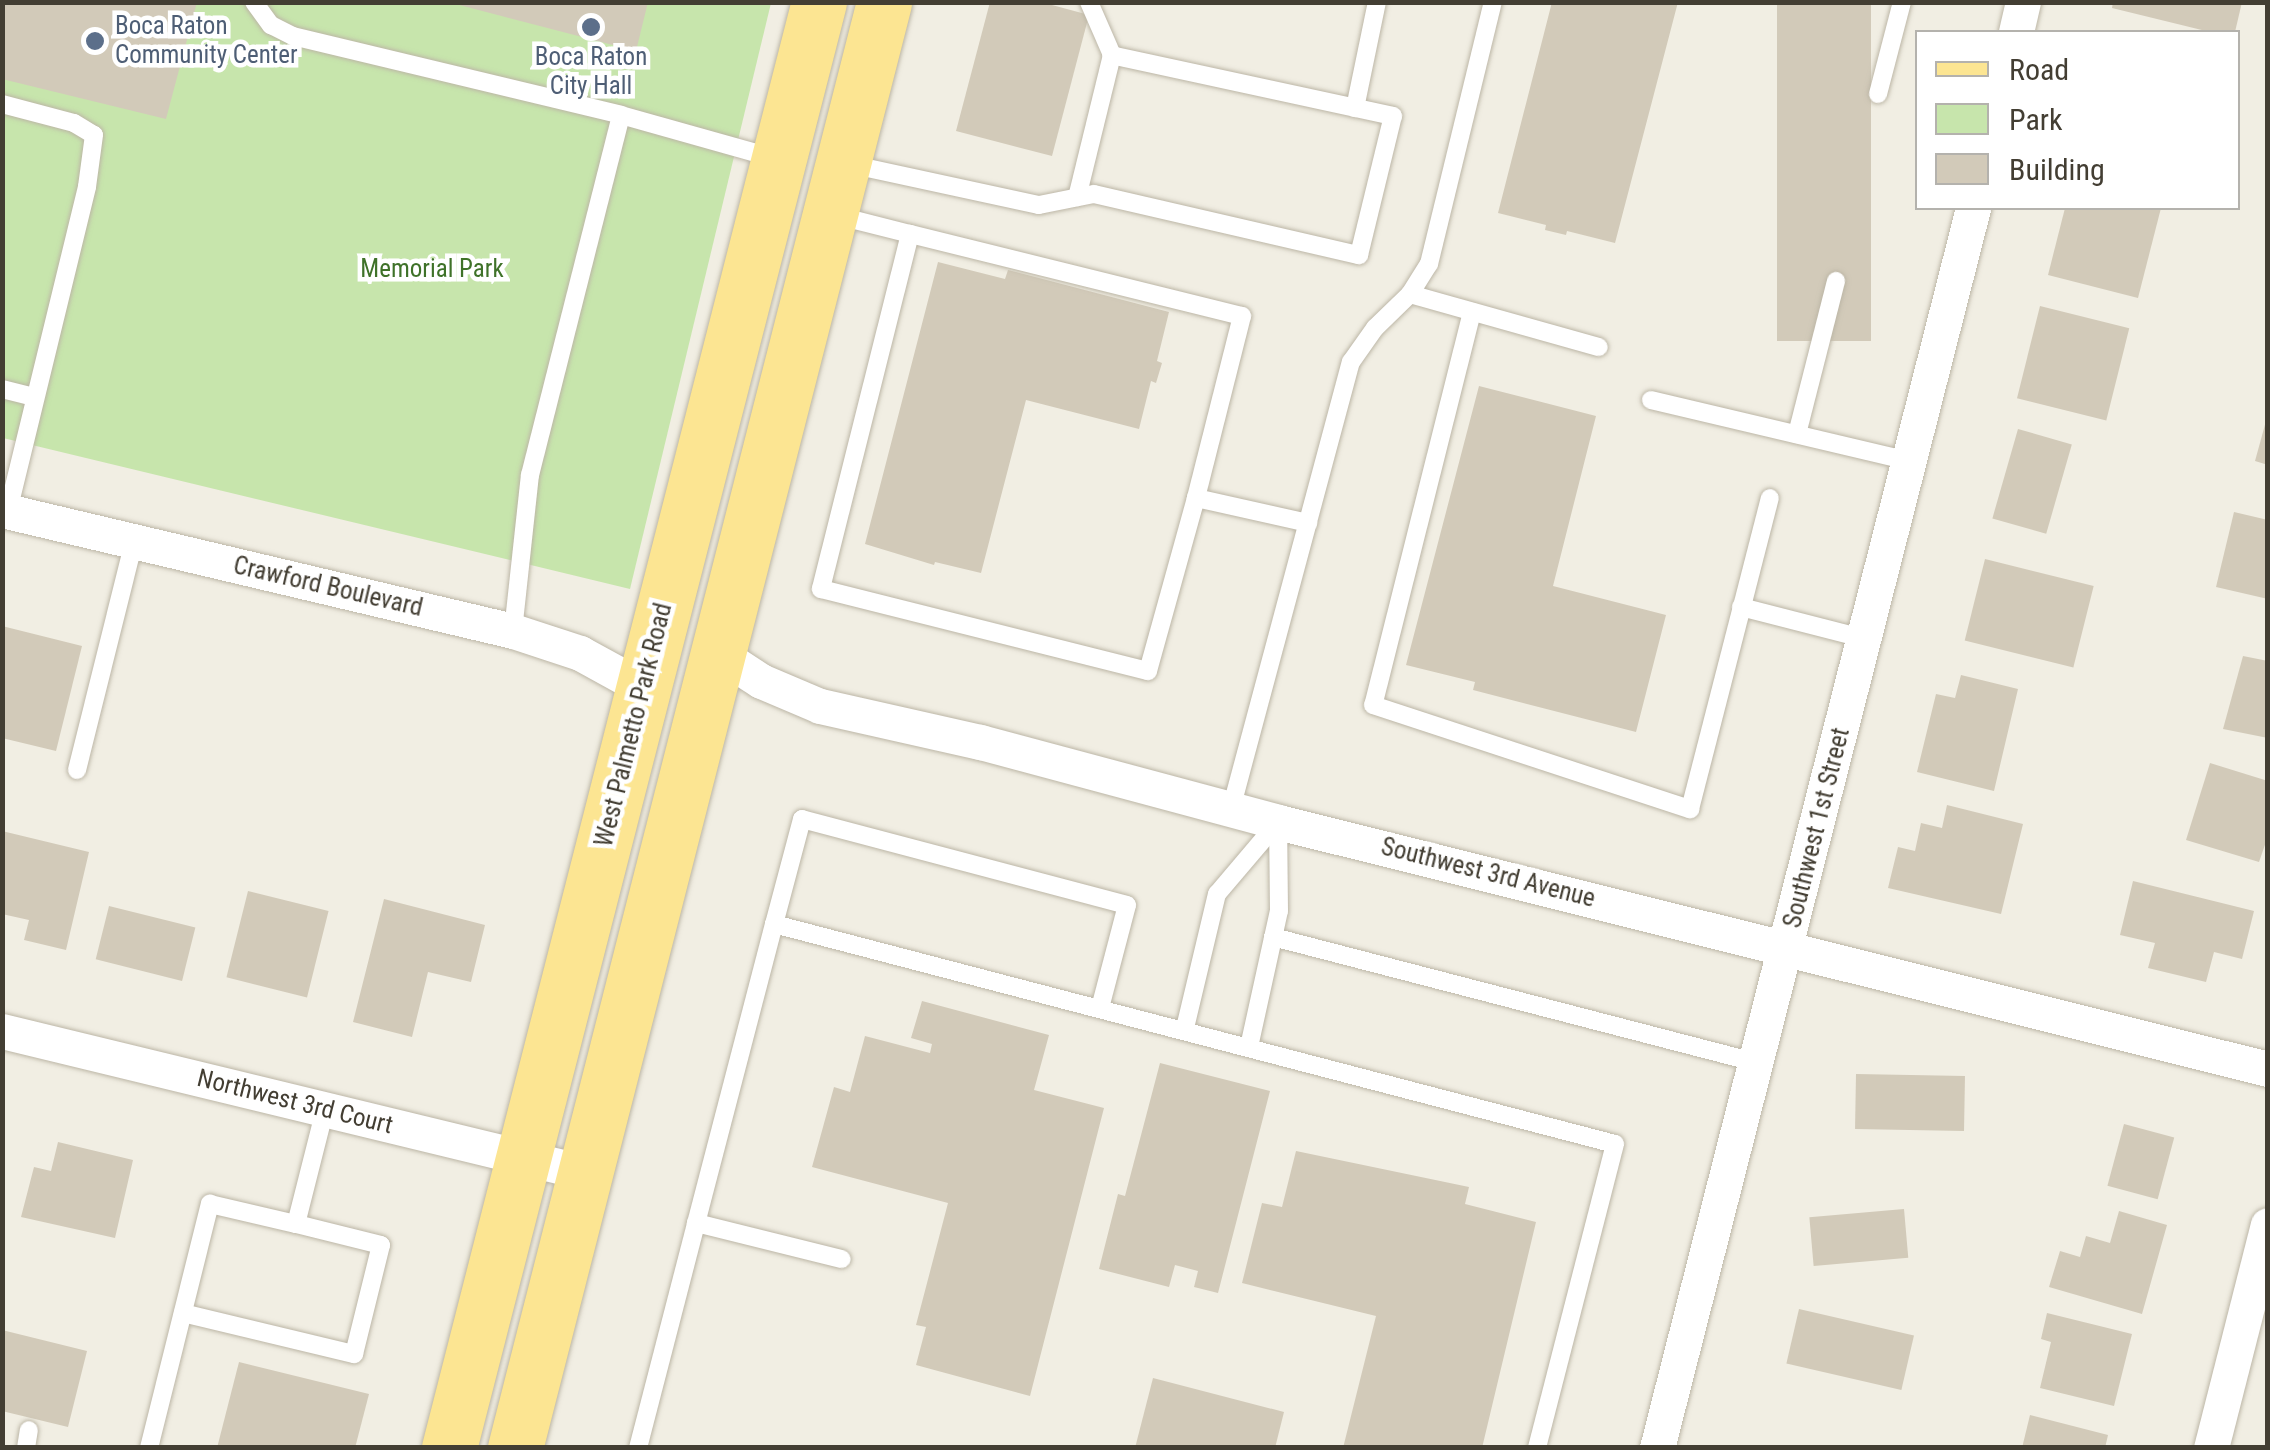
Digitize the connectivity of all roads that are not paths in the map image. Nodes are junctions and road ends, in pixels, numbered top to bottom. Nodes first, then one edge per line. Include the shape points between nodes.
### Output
1 (254, 2) edge
2 (819, 2) edge
3 (884, 2) edge
4 (1089, 2) edge
5 (1378, 2) edge
6 (1494, 2) edge
7 (1902, 2) edge
8 (2023, 2) edge
9 (2016, 30) edge
10 (1112, 55) junction
11 (1878, 94) dead end
12 (2, 104) edge
13 (1355, 108) junction
14 (621, 115) junction
15 (779, 160) junction
16 (837, 188) junction
17 (1077, 197) junction
18 (1973, 210) edge
19 (910, 234) junction
20 (1836, 282) dead end
21 (1410, 294) junction
22 (1472, 312) junction
23 (1599, 347) dead end
24 (2, 390) edge
25 (35, 397) junction
26 (1651, 400) dead end
27 (1797, 434) junction
28 (1910, 461) junction
29 (1196, 498) junction
30 (1770, 498) dead end
31 (5, 511) edge
32 (1308, 523) junction
33 (684, 532) junction
34 (134, 541) junction
35 (1742, 607) junction
36 (514, 631) junction
37 (1866, 639) junction
38 (718, 652) junction
39 (644, 688) junction
40 (77, 770) dead end
41 (1231, 809) junction
42 (1278, 822) junction
43 (670, 840) junction
44 (774, 924) junction
45 (1273, 937) junction
46 (1787, 948) junction
47 (1100, 1008) junction
48 (1185, 1028) junction
49 (2, 1032) edge
50 (1249, 1047) junction
51 (1758, 1063) junction
52 (2268, 1070) edge
53 (326, 1109) junction
54 (524, 1157) junction
55 (587, 1174) junction
56 (696, 1223) junction
57 (296, 1224) junction
58 (2268, 1226) edge
59 (842, 1259) dead end
60 (183, 1313) junction
61 (150, 1448) edge
62 (448, 1448) edge
63 (515, 1448) edge
64 (638, 1448) edge
65 (1537, 1448) edge
66 (1657, 1448) edge
67 (2211, 1448) edge

1 - 14 lane via 271,25 293,36
2 - 15 main road, West Palmetto Park Road
3 - 16 main road
4 - 10 lane
5 - 13 lane
6 - 21 lane via 1429,264
7 - 11 lane
8 - 9 street
10 - 13 lane
10 - 17 lane
12 - 25 lane via 94,135
13 - 17 lane via 1393,116 1358,255 1094,194
14 - 15 lane
14 - 36 lane via 530,475
15 - 33 main road, West Palmetto Park Road
16 - 17 lane via 1039,206
16 - 19 lane
16 - 38 main road
18 - 28 street, Southwest 1st Street
19 - 29 lane via 1242,316
19 - 29 lane via 822,589 1148,671
20 - 27 lane
21 - 22 lane
21 - 32 lane via 1351,362
22 - 23 lane
22 - 35 lane via 1373,705 1690,810
24 - 25 lane
25 - 31 lane
26 - 27 lane
27 - 28 lane
28 - 37 street, Southwest 1st Street
29 - 32 lane
30 - 35 lane
31 - 34 street, Crawford Boulevard
32 - 41 lane
33 - 38 main road via 698,620
33 - 39 main road, West Palmetto Park Road
34 - 36 street, Crawford Boulevard
34 - 40 lane
35 - 37 lane
36 - 39 street, Crawford Boulevard via 580,653
37 - 46 street, Southwest 1st Street
38 - 41 street, Southwest 3rd Avenue via 820,706
38 - 43 main road
39 - 43 main road via 663,724
39 - 54 main road, West Palmetto Park Road
41 - 42 street, Southwest 3rd Avenue
42 - 45 lane
42 - 46 street, Southwest 3rd Avenue
42 - 48 lane via 1217,894
43 - 55 main road
44 - 47 lane
44 - 47 lane via 802,819 1127,905
44 - 56 lane
45 - 50 lane
45 - 51 lane
46 - 51 street, Southwest 1st Street
46 - 52 street, Southwest 3rd Avenue
47 - 48 lane
48 - 50 lane
49 - 53 street, Northwest 3rd Court
50 - 65 lane via 1615,1144
51 - 66 street, Southwest 1st Street
53 - 54 street, Northwest 3rd Court
53 - 57 lane
54 - 55 street, Northwest 3rd Court
54 - 62 main road, West Palmetto Park Road
55 - 63 main road
56 - 59 lane
56 - 64 lane
57 - 60 lane via 210,1204
57 - 60 lane via 381,1245 354,1354
58 - 67 street
60 - 61 lane

